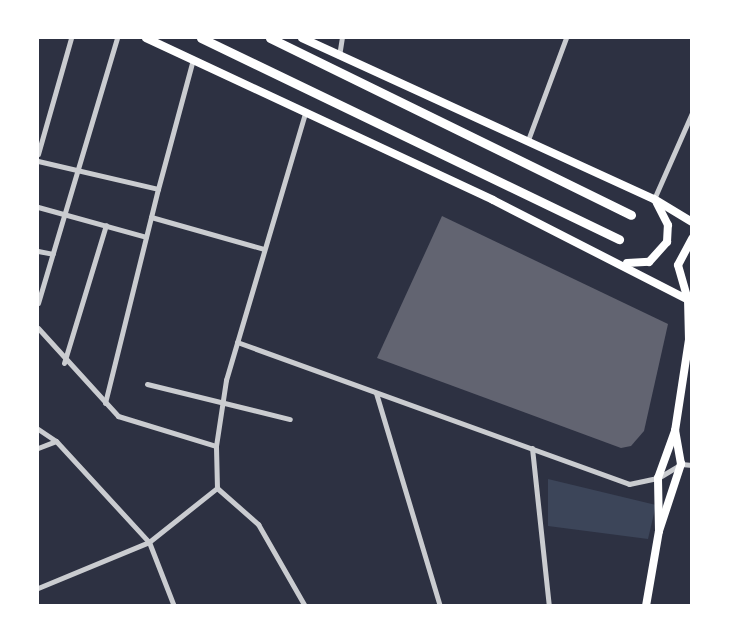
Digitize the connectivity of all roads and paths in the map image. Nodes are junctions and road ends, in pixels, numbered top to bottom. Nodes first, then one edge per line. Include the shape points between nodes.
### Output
1 (71, 38) edge
2 (117, 38) edge
3 (146, 38) edge
4 (201, 38) edge
5 (270, 38) edge
6 (302, 38) edge
7 (342, 38) edge
8 (566, 38) edge
9 (339, 56) junction
10 (193, 59) junction
11 (692, 113) edge
12 (305, 114) junction
13 (528, 140) junction
14 (38, 154) edge
15 (38, 161) edge
16 (77, 171) junction
17 (158, 189) junction
18 (654, 199) junction
19 (38, 207) edge
20 (64, 214) junction
21 (631, 215) dead end
22 (151, 216) junction
23 (692, 222) edge
24 (106, 225) junction
25 (146, 237) junction
26 (619, 239) dead end
27 (692, 239) edge
28 (264, 249) junction
29 (38, 251) edge
30 (53, 254) junction
31 (618, 261) junction
32 (690, 301) edge
33 (38, 303) edge
34 (38, 328) edge
35 (237, 342) junction
36 (692, 359) edge
37 (64, 363) junction
38 (686, 372) junction
39 (147, 384) dead end
40 (376, 393) junction
41 (105, 403) junction
42 (222, 404) junction
43 (290, 419) dead end
44 (38, 429) edge
45 (675, 431) junction
46 (56, 441) junction
47 (216, 446) junction
48 (38, 448) edge
49 (532, 448) junction
50 (681, 464) junction
51 (692, 465) edge
52 (658, 478) junction
53 (217, 488) junction
54 (659, 531) junction
55 (149, 542) junction
56 (38, 588) edge
57 (174, 606) edge
58 (305, 606) edge
59 (440, 606) edge
60 (549, 606) edge
61 (645, 606) edge

1 - 14 street
2 - 16 street
3 - 10 main road
4 - 26 highway
5 - 21 highway
6 - 9 main road
7 - 9 street
8 - 13 street
9 - 13 main road
10 - 12 main road
10 - 17 street
11 - 18 street
12 - 28 street
12 - 31 main road
13 - 18 main road
15 - 16 street
16 - 17 street
16 - 20 street
17 - 22 street
18 - 23 main road
18 - 31 main road via 668,225 667,242 649,262
19 - 20 street
20 - 24 street
20 - 30 street
22 - 25 street
22 - 28 street
24 - 25 street
24 - 37 street
25 - 41 street
27 - 32 main road via 678,265
28 - 35 street
29 - 30 street
30 - 33 street
31 - 32 main road
32 - 38 main road
34 - 37 street
35 - 40 street
35 - 42 street
36 - 38 main road
37 - 41 street
38 - 45 main road
39 - 42 street
40 - 49 street
40 - 59 street
41 - 47 street via 118,416
42 - 43 street
42 - 47 street
44 - 46 street
45 - 50 main road
45 - 52 main road
46 - 48 street
46 - 55 street
47 - 53 street
49 - 52 street via 541,456 629,484
49 - 60 street
50 - 51 street
50 - 52 street
50 - 54 main road
52 - 54 main road
53 - 55 street
53 - 58 street via 258,524 298,586
54 - 61 main road
55 - 56 street
55 - 57 street

